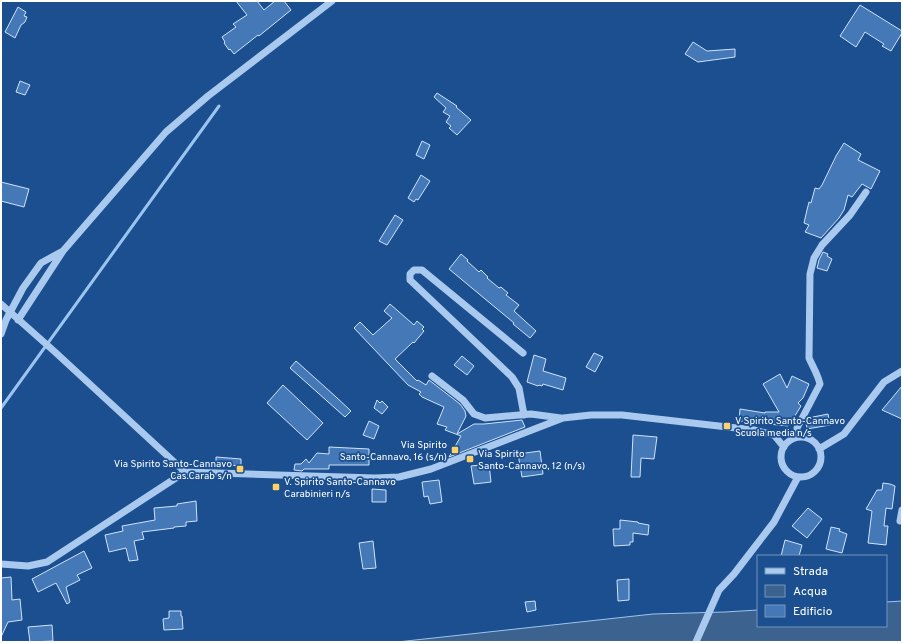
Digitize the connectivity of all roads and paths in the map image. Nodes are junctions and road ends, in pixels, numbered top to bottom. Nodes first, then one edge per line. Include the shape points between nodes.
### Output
1 (332, 1) edge
2 (866, 192) dead end
3 (63, 250) junction
4 (1, 304) edge
5 (18, 320) junction
6 (1, 334) edge
7 (523, 354) dead end
8 (902, 372) edge
9 (432, 376) dead end
10 (524, 415) junction
11 (563, 418) junction
12 (798, 437) junction
13 (784, 447) junction
14 (819, 449) junction
15 (185, 472) junction
16 (798, 477) junction
17 (902, 510) edge
18 (900, 520) dead end
19 (1, 564) edge
20 (696, 642) edge

1 - 3 street via 208,96 166,132
2 - 12 street via 814,258 810,274 809,358 819,376 820,384 797,428
3 - 5 street
3 - 6 street via 41,263 23,288
4 - 5 street
5 - 15 street
7 - 10 street via 422,270 414,270 410,274 410,280 512,377 519,388
8 - 14 street via 884,382 844,434
9 - 10 street via 463,400 474,414 486,418
10 - 11 street
11 - 13 street via 622,415 754,430 774,435
11 - 15 street via 457,460 399,477
12 - 13 street via 790,440
12 - 14 street via 814,442
13 - 16 street via 781,456 783,466 789,473
14 - 16 street via 819,466 814,472
15 - 19 street via 47,562 28,566
16 - 20 street via 774,522 719,590
17 - 18 street

